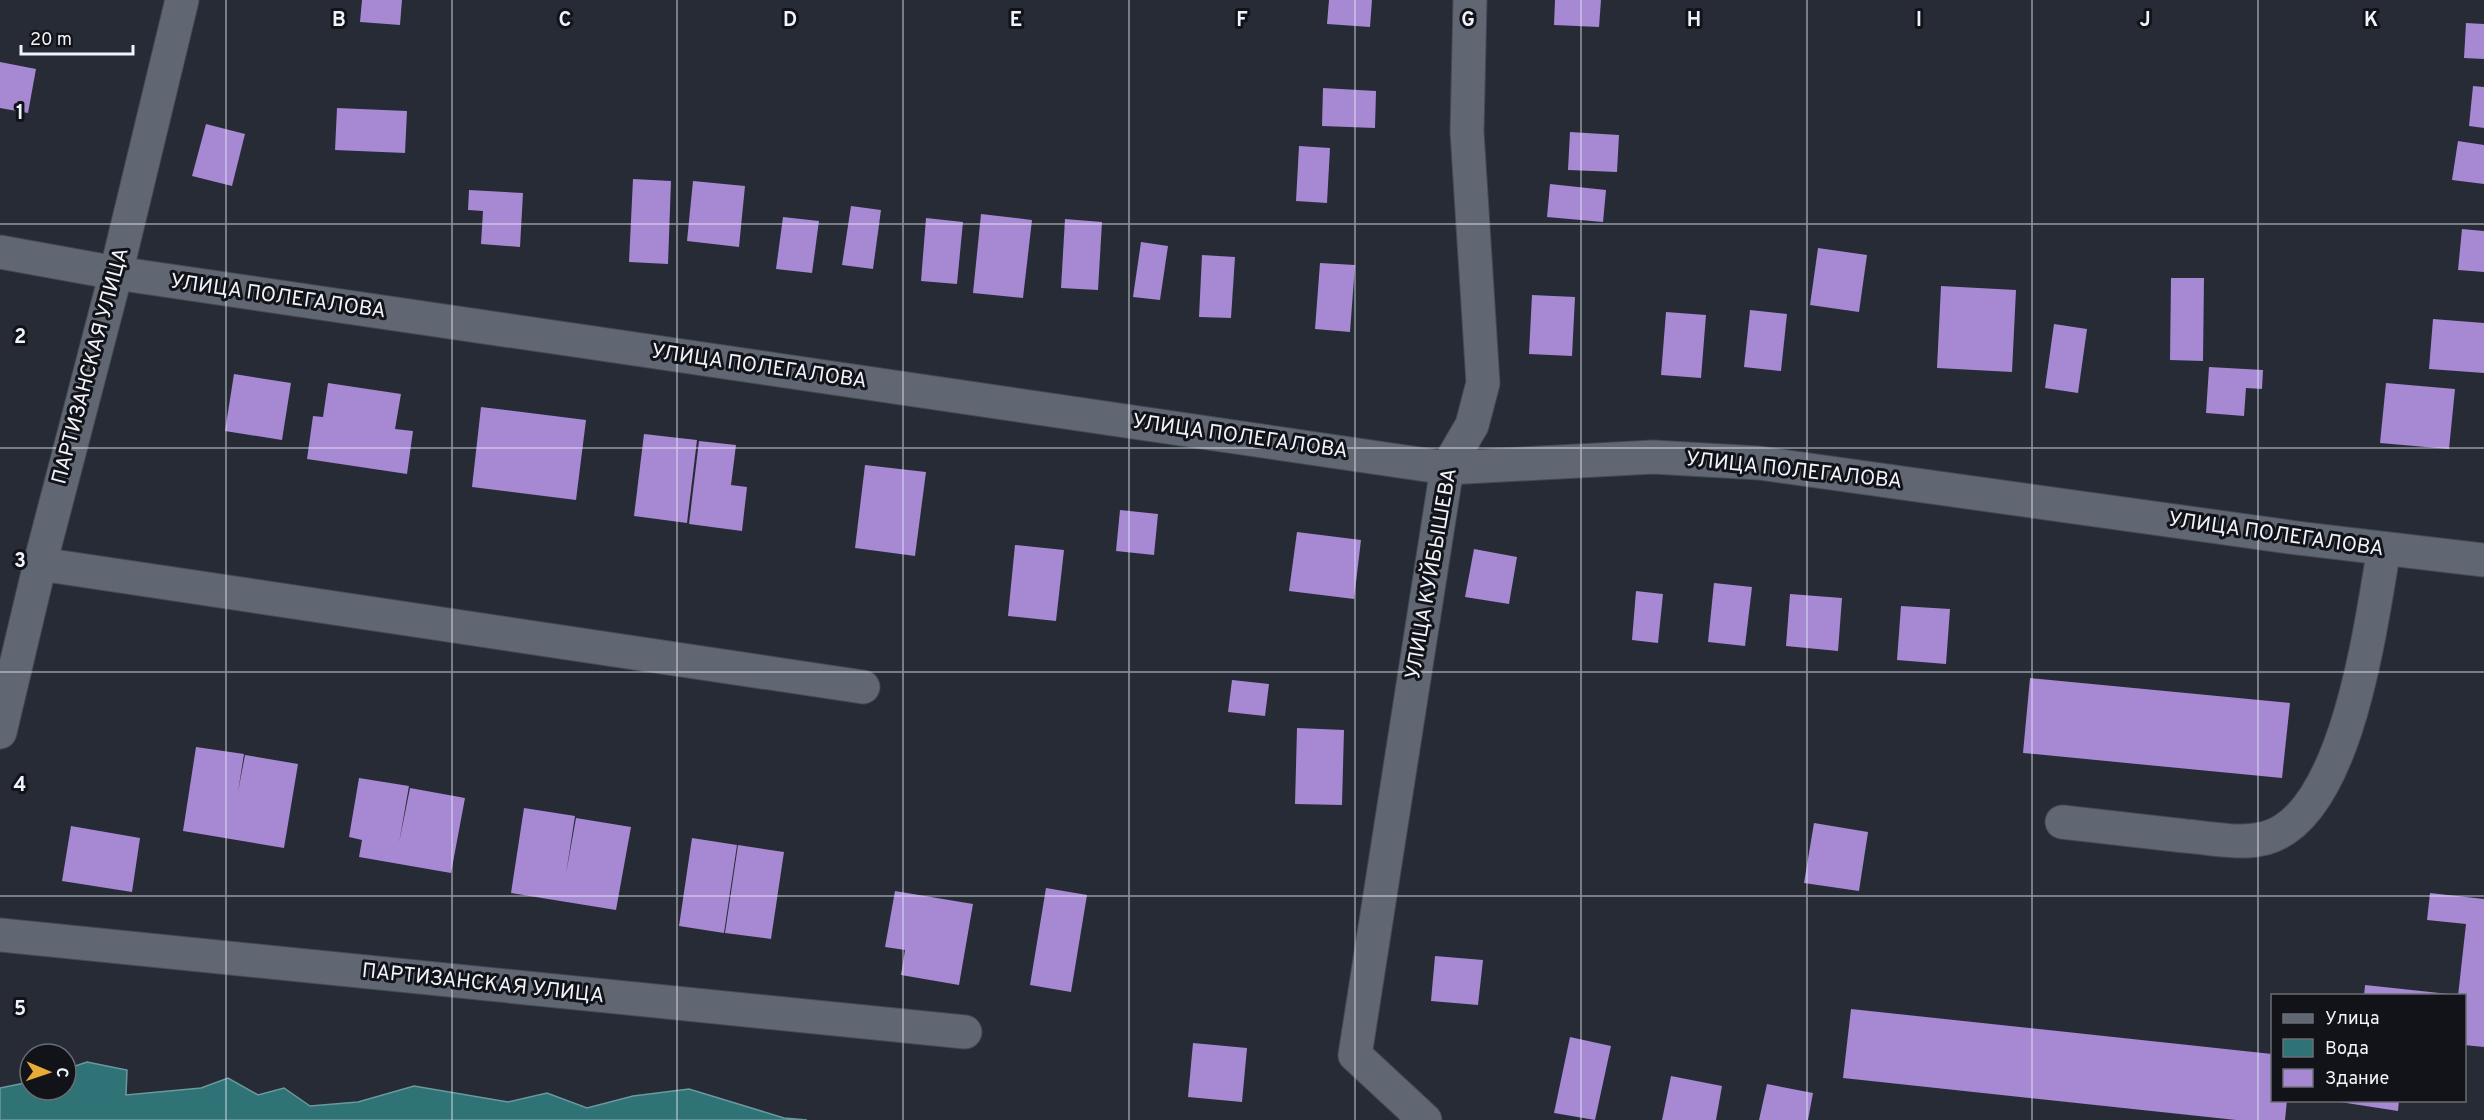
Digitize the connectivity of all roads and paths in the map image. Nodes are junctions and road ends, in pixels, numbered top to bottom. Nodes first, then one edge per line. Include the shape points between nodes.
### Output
1 (182, 0) edge
2 (1470, 0) edge
3 (0, 252) edge
4 (116, 273) junction
5 (1447, 468) junction
6 (2384, 549) junction
7 (2484, 560) edge
8 (40, 564) junction
9 (863, 687) dead end
10 (0, 732) edge
11 (2062, 822) dead end
12 (0, 935) edge
13 (965, 1032) dead end
14 (1425, 1120) edge

1 - 4 street, ПАРТИЗАНСКАЯ УЛИЦА
2 - 5 street, УЛИЦА КУЙБЫШЕВА via 1467,132 1483,383 1472,425
3 - 4 street, УЛИЦА ПОЛЕГАЛОВА
4 - 5 street, УЛИЦА ПОЛЕГАЛОВА
4 - 8 street, ПАРТИЗАНСКАЯ УЛИЦА
5 - 6 street, УЛИЦА ПОЛЕГАЛОВА via 1653,457 1759,463
5 - 14 street, УЛИЦА КУЙБЫШЕВА via 1355,1055
6 - 7 street, УЛИЦА ПОЛЕГАЛОВА
6 - 11 street via 2365,653 2342,743 2316,798 2294,824 2267,838 2237,841
8 - 9 street
8 - 10 street, ПАРТИЗАНСКАЯ УЛИЦА
12 - 13 street, ПАРТИЗАНСКАЯ УЛИЦА

